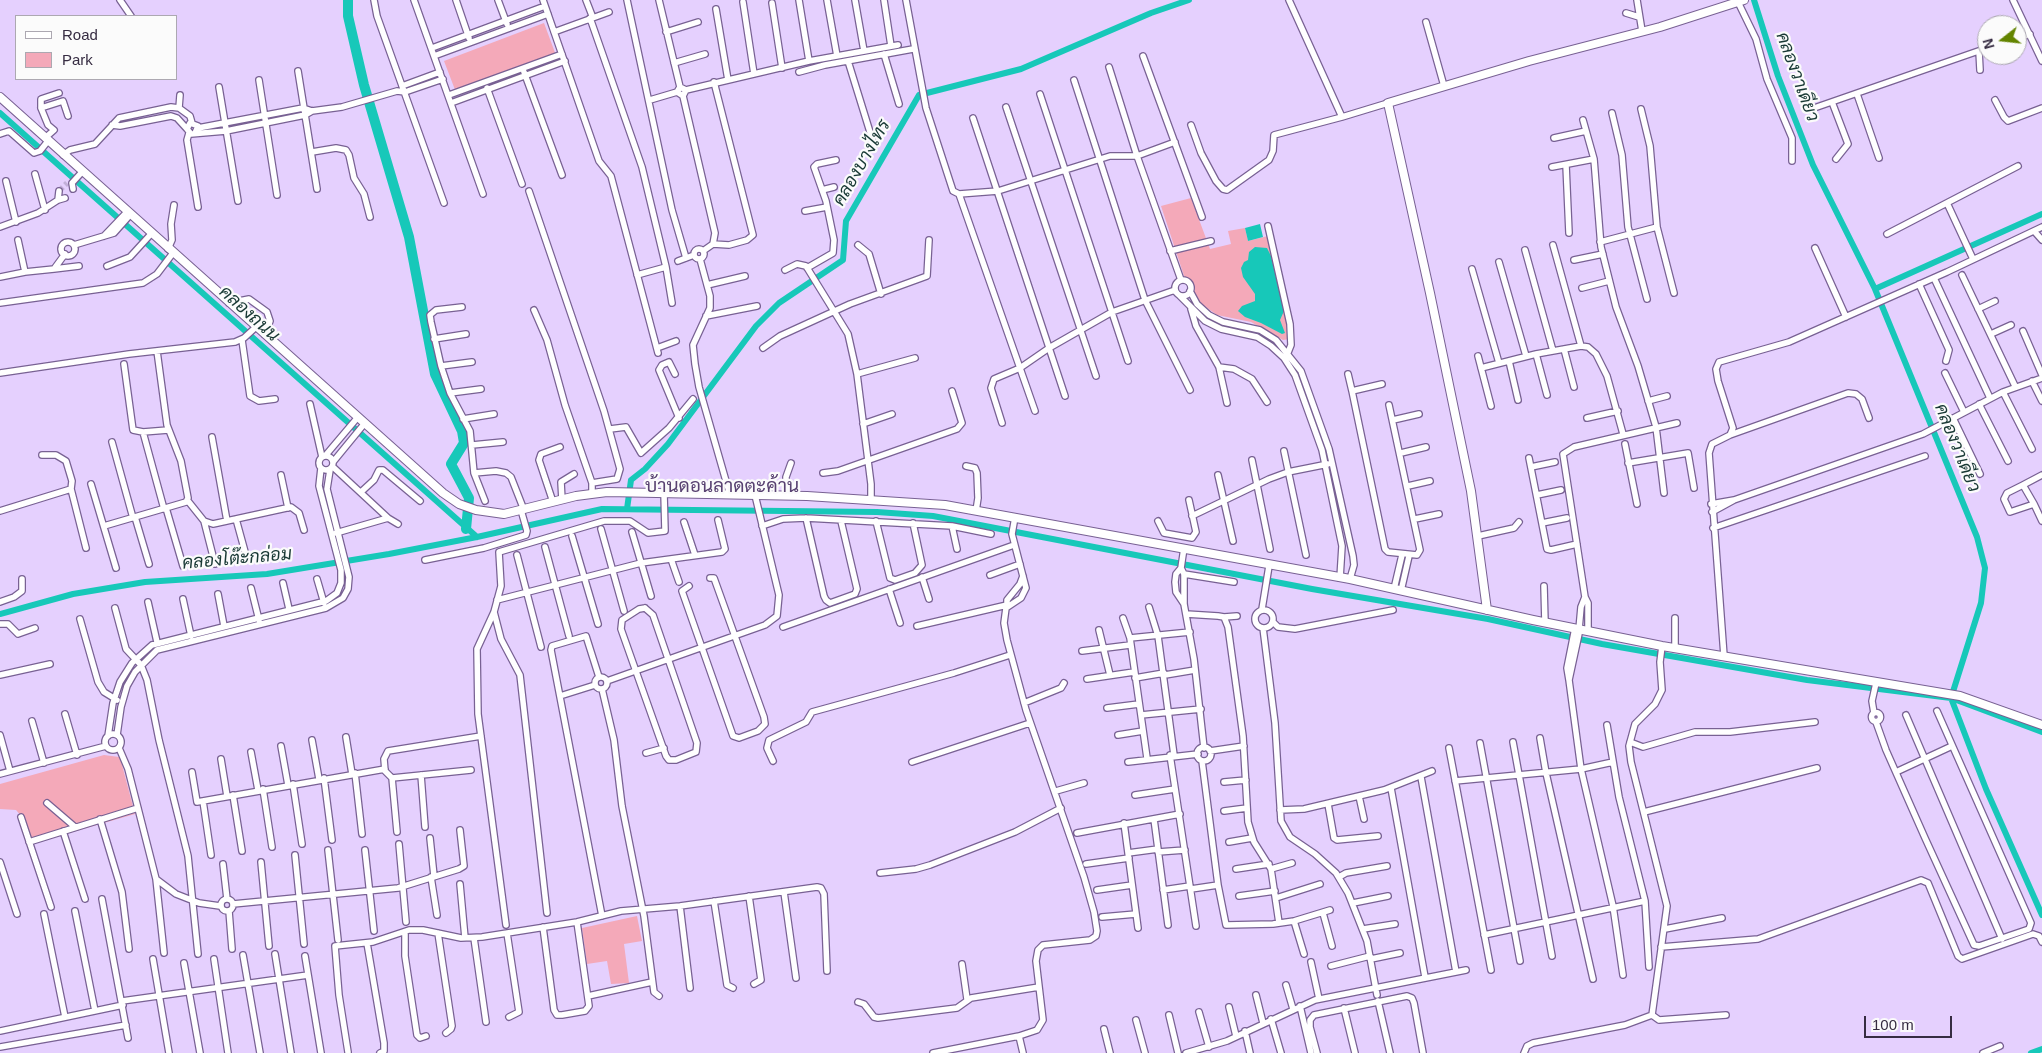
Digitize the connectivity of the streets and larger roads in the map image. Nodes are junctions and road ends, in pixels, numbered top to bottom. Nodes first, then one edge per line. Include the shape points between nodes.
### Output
1 (120, 0) edge
2 (374, 0) edge
3 (414, 0) edge
4 (456, 0) edge
5 (498, 0) edge
6 (586, 0) edge
7 (627, 0) edge
8 (659, 0) edge
9 (799, 0) edge
10 (827, 0) edge
11 (856, 0) edge
12 (884, 0) edge
13 (906, 0) edge
14 (1289, 0) edge
15 (1637, 0) edge
16 (2013, 0) edge
17 (1741, 1) edge
18 (743, 2) dead end
19 (772, 2) dead end
20 (544, 3) edge
21 (716, 9) dead end
22 (609, 12) dead end
23 (1626, 13) dead end
24 (548, 14) junction
25 (131, 15) edge
26 (1640, 17) junction
27 (592, 18) junction
28 (506, 21) junction
29 (698, 22) dead end
30 (1426, 22) dead end
31 (509, 28) junction
32 (554, 32) junction
33 (666, 32) junction
34 (1642, 32) junction
35 (2030, 34) junction
36 (468, 35) junction
37 (2027, 35) edge
38 (470, 42) junction
39 (432, 48) junction
40 (913, 49) junction
41 (864, 51) junction
42 (1977, 52) edge
43 (562, 54) junction
44 (705, 54) dead end
45 (884, 54) junction
46 (434, 56) junction
47 (837, 56) junction
48 (1144, 56) dead end
49 (565, 61) junction
50 (809, 61) junction
51 (848, 61) junction
52 (2042, 61) edge
53 (674, 63) junction
54 (1980, 65) edge
55 (523, 68) junction
56 (782, 68) junction
57 (1109, 68) dead end
58 (1980, 70) dead end
59 (298, 71) dead end
60 (440, 72) junction
61 (799, 72) dead end
62 (754, 74) junction
63 (525, 75) junction
64 (443, 79) junction
65 (259, 80) dead end
66 (728, 80) junction
67 (1074, 80) dead end
68 (485, 81) junction
69 (714, 82) junction
70 (403, 85) junction
71 (1444, 86) junction
72 (219, 87) dead end
73 (488, 89) junction
74 (682, 91) junction
75 (397, 92) junction
76 (405, 92) junction
77 (59, 93) dead end
78 (449, 94) junction
79 (1040, 94) dead end
80 (1857, 94) junction
81 (180, 95) dead end
82 (0, 97) edge
83 (650, 100) junction
84 (1995, 100) dead end
85 (1832, 102) junction
86 (451, 103) junction
87 (1388, 103) junction
88 (899, 104) dead end
89 (1006, 107) dead end
90 (1817, 107) dead end
91 (41, 108) junction
92 (179, 108) junction
93 (304, 108) junction
94 (2042, 108) edge
95 (1640, 109) dead end
96 (312, 111) junction
97 (1612, 113) dead end
98 (264, 115) junction
99 (305, 115) junction
100 (68, 116) dead end
101 (1342, 117) junction
102 (974, 118) dead end
103 (1583, 120) dead end
104 (225, 122) junction
105 (266, 122) junction
106 (112, 125) junction
107 (1191, 125) dead end
108 (192, 130) junction
109 (226, 131) junction
110 (1586, 131) junction
111 (0, 134) edge
112 (1554, 138) dead end
113 (46, 141) junction
114 (1175, 142) junction
115 (874, 145) dead end
116 (312, 152) junction
117 (63, 155) junction
118 (1137, 156) junction
119 (1879, 158) dead end
120 (1594, 159) junction
121 (1836, 159) dead end
122 (836, 160) dead end
123 (1099, 160) junction
124 (1792, 161) dead end
125 (1566, 165) junction
126 (2018, 166) dead end
127 (1552, 167) dead end
128 (1065, 171) junction
129 (81, 173) junction
130 (35, 174) dead end
131 (562, 175) dead end
132 (6, 181) dead end
133 (1031, 181) junction
134 (71, 184) tunnel mouth
135 (522, 184) dead end
136 (834, 187) dead end
137 (317, 189) dead end
138 (822, 190) junction
139 (59, 191) tunnel mouth
140 (529, 191) dead end
141 (998, 192) junction
142 (482, 194) dead end
143 (959, 194) junction
144 (277, 195) dead end
145 (238, 201) dead end
146 (444, 203) dead end
147 (1948, 203) junction
148 (174, 205) dead end
149 (198, 206) dead end
150 (827, 207) junction
151 (45, 210) junction
152 (805, 211) dead end
153 (127, 215) junction
154 (370, 217) dead end
155 (1202, 217) dead end
156 (16, 222) junction
157 (1268, 226) dead end
158 (0, 227) edge
159 (1657, 227) junction
160 (2042, 227) edge
161 (2034, 230) junction
162 (1569, 233) dead end
163 (1630, 234) junction
164 (1887, 234) dead end
165 (150, 235) junction
166 (18, 240) dead end
167 (929, 240) dead end
168 (1211, 240) dead end
169 (2042, 240) edge
170 (1600, 242) junction
171 (713, 244) junction
172 (74, 245) junction
173 (858, 245) dead end
174 (1553, 245) dead end
175 (1815, 248) dead end
176 (1525, 250) dead end
177 (703, 251) junction
178 (1170, 251) junction
179 (170, 253) junction
180 (65, 254) junction
181 (1603, 254) junction
182 (694, 255) junction
183 (1972, 257) junction
184 (686, 258) junction
185 (700, 259) junction
186 (1574, 260) dead end
187 (678, 261) dead end
188 (1499, 262) dead end
189 (79, 266) dead end
190 (107, 266) dead end
191 (666, 267) junction
192 (1472, 268) dead end
193 (808, 269) junction
194 (54, 270) junction
195 (785, 270) dead end
196 (25, 272) junction
197 (637, 275) junction
198 (1962, 275) dead end
199 (745, 276) dead end
200 (0, 277) edge
201 (1934, 278) junction
202 (1180, 280) junction
203 (1609, 281) junction
204 (1919, 284) junction
205 (707, 285) junction
206 (1582, 288) dead end
207 (1190, 291) junction
208 (1177, 292) junction
209 (1674, 293) dead end
210 (881, 294) junction
211 (1647, 299) dead end
212 (1145, 300) junction
213 (1995, 301) dead end
214 (229, 303) junction
215 (672, 303) dead end
216 (0, 304) edge
217 (757, 306) dead end
218 (462, 307) dead end
219 (1191, 309) junction
220 (1978, 309) junction
221 (534, 310) dead end
222 (836, 310) junction
223 (1112, 312) junction
224 (706, 316) junction
225 (1846, 317) junction
226 (2011, 325) dead end
227 (254, 329) junction
228 (1081, 329) junction
229 (2023, 332) dead end
230 (466, 334) dead end
231 (1990, 334) junction
232 (265, 335) junction
233 (243, 339) junction
234 (434, 339) junction
235 (676, 341) dead end
236 (1582, 346) junction
237 (763, 348) dead end
238 (1049, 348) junction
239 (1564, 349) junction
240 (157, 351) junction
241 (1554, 351) junction
242 (1536, 354) junction
243 (1286, 356) junction
244 (1478, 356) dead end
245 (1526, 356) junction
246 (915, 358) dead end
247 (1128, 361) dead end
248 (1509, 361) junction
249 (472, 362) dead end
250 (1946, 362) dead end
251 (1499, 363) junction
252 (124, 364) dead end
253 (441, 366) junction
254 (1219, 367) junction
255 (1020, 368) junction
256 (1481, 368) junction
257 (0, 373) edge
258 (1945, 373) dead end
259 (675, 374) dead end
260 (857, 374) junction
261 (1348, 374) dead end
262 (1096, 376) dead end
263 (2042, 377) edge
264 (2032, 381) junction
265 (1382, 384) dead end
266 (2016, 386) junction
267 (1574, 387) dead end
268 (481, 389) dead end
269 (1190, 390) dead end
270 (1352, 391) junction
271 (952, 392) dead end
272 (2003, 392) junction
273 (450, 393) junction
274 (1547, 395) dead end
275 (1065, 396) dead end
276 (1666, 396) dead end
277 (1990, 398) junction
278 (693, 399) dead end
279 (275, 400) dead end
280 (1518, 400) dead end
281 (1648, 401) junction
282 (2042, 401) edge
283 (1267, 402) dead end
284 (1227, 403) dead end
285 (310, 404) dead end
286 (1979, 404) junction
287 (1390, 405) dead end
288 (1491, 406) dead end
289 (1035, 411) dead end
290 (1618, 411) junction
291 (1964, 412) junction
292 (494, 414) dead end
293 (892, 414) dead end
294 (1419, 414) dead end
295 (463, 418) junction
296 (678, 418) junction
297 (1587, 418) dead end
298 (1869, 418) dead end
299 (1954, 418) junction
300 (356, 419) junction
301 (1393, 420) junction
302 (1677, 422) dead end
303 (1002, 423) dead end
304 (863, 424) junction
305 (364, 425) junction
306 (1656, 427) junction
307 (610, 429) junction
308 (168, 430) junction
309 (143, 432) junction
310 (1623, 434) junction
311 (1730, 435) junction
312 (212, 437) dead end
313 (339, 439) junction
314 (112, 442) dead end
315 (503, 442) dead end
316 (1625, 444) dead end
317 (472, 445) junction
318 (347, 446) junction
319 (560, 447) dead end
320 (1426, 447) dead end
321 (2032, 449) dead end
322 (1284, 451) dead end
323 (1401, 453) junction
324 (42, 455) dead end
325 (1661, 456) junction
326 (1925, 456) dead end
327 (323, 457) junction
328 (1529, 458) dead end
329 (1252, 460) dead end
330 (2008, 461) dead end
331 (867, 462) junction
332 (1555, 462) dead end
333 (791, 463) dead end
334 (1332, 463) junction
335 (1628, 463) junction
336 (1325, 464) junction
337 (332, 466) junction
338 (966, 466) dead end
339 (1531, 467) junction
340 (321, 468) junction
341 (1288, 472) junction
342 (474, 473) junction
343 (823, 473) dead end
344 (574, 474) dead end
345 (1980, 474) dead end
346 (281, 475) dead end
347 (1218, 475) dead end
348 (2042, 475) edge
349 (1430, 481) dead end
350 (592, 483) junction
351 (91, 484) dead end
352 (1257, 485) junction
353 (2023, 485) junction
354 (1408, 486) junction
355 (1694, 488) dead end
356 (71, 489) junction
357 (1561, 490) dead end
358 (361, 492) junction
359 (592, 493) junction
360 (1664, 493) dead end
361 (664, 495) junction
362 (730, 495) junction
363 (1536, 495) junction
364 (786, 496) junction
365 (756, 499) junction
366 (871, 499) junction
367 (188, 500) junction
368 (562, 500) junction
369 (1188, 500) dead end
370 (1734, 500) junction
371 (420, 501) dead end
372 (485, 501) dead end
373 (1224, 501) junction
374 (553, 502) junction
375 (1637, 504) dead end
376 (1711, 504) junction
377 (2034, 504) junction
378 (165, 508) junction
379 (288, 508) junction
380 (523, 510) junction
381 (0, 511) edge
382 (976, 511) junction
383 (1712, 512) junction
384 (1439, 514) dead end
385 (1192, 516) junction
386 (134, 517) junction
387 (388, 518) junction
388 (806, 518) junction
389 (1567, 518) dead end
390 (236, 519) junction
391 (1415, 519) junction
392 (718, 520) dead end
393 (1014, 520) junction
394 (227, 521) junction
395 (841, 521) junction
396 (876, 521) junction
397 (1158, 521) dead end
398 (2042, 521) edge
399 (204, 522) junction
400 (684, 522) dead end
401 (1519, 522) dead end
402 (913, 523) junction
403 (1542, 523) junction
404 (398, 524) dead end
405 (104, 526) junction
406 (762, 526) junction
407 (952, 526) junction
408 (1713, 528) junction
409 (600, 529) dead end
410 (304, 530) dead end
411 (632, 532) dead end
412 (335, 533) junction
413 (991, 534) dead end
414 (572, 536) dead end
415 (1478, 536) junction
416 (1233, 541) dead end
417 (1350, 544) junction
418 (1576, 544) junction
419 (1014, 545) junction
420 (1342, 546) junction
421 (545, 547) dead end
422 (86, 548) dead end
423 (1184, 548) junction
424 (957, 549) dead end
425 (1270, 549) dead end
426 (517, 555) dead end
427 (695, 555) junction
428 (1306, 555) dead end
429 (1402, 555) junction
430 (1409, 556) junction
431 (247, 559) dead end
432 (671, 559) junction
433 (426, 560) dead end
434 (641, 563) junction
435 (149, 564) dead end
436 (215, 564) dead end
437 (1020, 564) junction
438 (183, 566) dead end
439 (116, 568) dead end
440 (1269, 568) junction
441 (344, 569) junction
442 (1182, 569) junction
443 (613, 571) junction
444 (990, 575) dead end
445 (584, 578) junction
446 (710, 578) dead end
447 (922, 578) junction
448 (1340, 578) junction
449 (22, 579) dead end
450 (317, 579) dead end
451 (1350, 580) junction
452 (679, 582) dead end
453 (1234, 582) dead end
454 (283, 583) dead end
455 (555, 586) junction
456 (689, 586) dead end
457 (1544, 586) dead end
458 (251, 588) dead end
459 (889, 589) junction
460 (1398, 590) junction
461 (527, 593) junction
462 (218, 594) dead end
463 (651, 596) dead end
464 (184, 599) dead end
465 (929, 599) dead end
466 (497, 600) junction
467 (323, 601) junction
468 (0, 602) edge
469 (148, 602) dead end
470 (1006, 606) junction
471 (1149, 606) dead end
472 (114, 608) dead end
473 (326, 608) junction
474 (289, 609) junction
475 (1262, 609) junction
476 (1392, 610) dead end
477 (1487, 610) junction
478 (624, 611) dead end
479 (494, 612) junction
480 (1186, 614) junction
481 (1237, 616) dead end
482 (258, 617) junction
483 (1224, 617) junction
484 (1123, 618) dead end
485 (1675, 618) dead end
486 (80, 619) dead end
487 (1273, 622) junction
488 (900, 623) dead end
489 (1545, 623) junction
490 (0, 624) edge
491 (598, 624) dead end
492 (260, 625) junction
493 (224, 626) junction
494 (917, 626) dead end
495 (783, 627) dead end
496 (35, 628) dead end
497 (1263, 628) junction
498 (1099, 630) dead end
499 (1579, 631) junction
500 (1190, 632) junction
501 (191, 634) junction
502 (735, 635) junction
503 (569, 636) dead end
504 (1158, 636) junction
505 (1130, 638) junction
506 (192, 641) junction
507 (157, 642) junction
508 (1130, 645) junction
509 (540, 647) dead end
510 (702, 648) junction
511 (1104, 648) junction
512 (1662, 648) junction
513 (1675, 648) junction
514 (1082, 651) dead end
515 (1010, 655) junction
516 (1724, 656) junction
517 (135, 659) junction
518 (668, 660) junction
519 (50, 664) dead end
520 (141, 664) junction
521 (637, 670) junction
522 (1196, 670) junction
523 (1164, 674) junction
524 (0, 675) edge
525 (1110, 675) junction
526 (1135, 675) junction
527 (599, 677) junction
528 (1087, 679) dead end
529 (607, 681) junction
530 (1876, 683) junction
531 (1064, 684) dead end
532 (595, 685) junction
533 (602, 689) junction
534 (560, 696) junction
535 (114, 698) junction
536 (122, 702) junction
537 (1024, 703) junction
538 (1140, 704) junction
539 (1107, 708) dead end
540 (1201, 709) junction
541 (1937, 711) dead end
542 (1169, 712) junction
543 (65, 714) dead end
544 (1140, 715) junction
545 (1906, 715) dead end
546 (32, 721) dead end
547 (1815, 722) dead end
548 (1030, 723) junction
549 (1607, 725) dead end
550 (2042, 725) edge
551 (1143, 731) junction
552 (0, 734) edge
553 (117, 735) junction
554 (1118, 735) dead end
555 (108, 736) junction
556 (481, 736) junction
557 (346, 737) dead end
558 (1540, 738) dead end
559 (312, 740) dead end
560 (1513, 742) dead end
561 (1630, 742) junction
562 (1480, 743) dead end
563 (106, 746) junction
564 (280, 746) dead end
565 (1244, 746) junction
566 (1952, 746) junction
567 (119, 748) junction
568 (664, 748) junction
569 (1449, 748) dead end
570 (1207, 749) junction
571 (251, 752) dead end
572 (646, 753) dead end
573 (1198, 754) junction
574 (77, 755) junction
575 (1172, 755) junction
576 (1147, 758) junction
577 (1924, 758) junction
578 (221, 759) dead end
579 (1202, 760) junction
580 (773, 761) dead end
581 (912, 762) dead end
582 (1128, 762) dead end
583 (1612, 762) junction
584 (44, 763) junction
585 (1817, 768) dead end
586 (385, 769) junction
587 (1581, 769) junction
588 (471, 770) dead end
589 (10, 771) junction
590 (1432, 771) dead end
591 (192, 772) dead end
592 (1896, 772) junction
593 (1546, 773) junction
594 (0, 774) edge
595 (353, 774) junction
596 (421, 775) junction
597 (1518, 776) junction
598 (1421, 777) junction
599 (392, 778) junction
600 (321, 779) junction
601 (1486, 779) junction
602 (1246, 780) junction
603 (1455, 781) junction
604 (1224, 782) dead end
605 (1084, 783) dead end
606 (291, 784) junction
607 (1392, 788) junction
608 (261, 789) junction
609 (1175, 789) junction
610 (1056, 791) junction
611 (230, 795) junction
612 (1135, 795) dead end
613 (1358, 796) junction
614 (203, 800) junction
615 (47, 803) dead end
616 (1328, 804) junction
617 (138, 808) junction
618 (1061, 808) junction
619 (1247, 808) junction
620 (1280, 810) junction
621 (1224, 811) dead end
622 (1644, 812) junction
623 (1180, 814) junction
624 (21, 817) dead end
625 (1154, 818) junction
626 (100, 819) junction
627 (1364, 819) dead end
628 (1124, 823) junction
629 (75, 827) junction
630 (425, 827) dead end
631 (63, 830) junction
632 (460, 830) dead end
633 (397, 832) dead end
634 (1078, 833) dead end
635 (362, 834) dead end
636 (1378, 836) dead end
637 (430, 838) dead end
638 (1252, 838) junction
639 (332, 840) dead end
640 (29, 842) junction
641 (1230, 842) dead end
642 (302, 844) dead end
643 (399, 844) dead end
644 (272, 848) dead end
645 (328, 850) dead end
646 (365, 850) dead end
647 (1185, 850) junction
648 (242, 851) dead end
649 (1158, 851) junction
650 (295, 855) dead end
651 (211, 856) dead end
652 (1128, 856) junction
653 (0, 862) edge
654 (261, 862) dead end
655 (1292, 863) dead end
656 (223, 864) dead end
657 (1086, 864) dead end
658 (1387, 866) dead end
659 (1270, 867) junction
660 (1236, 869) dead end
661 (880, 873) dead end
662 (433, 876) junction
663 (1339, 877) junction
664 (156, 879) junction
665 (460, 884) dead end
666 (1320, 884) dead end
667 (1132, 885) junction
668 (1218, 885) junction
669 (404, 886) junction
670 (1190, 888) junction
671 (1097, 890) dead end
672 (1163, 890) junction
673 (369, 891) junction
674 (784, 892) junction
675 (1275, 894) junction
676 (333, 895) junction
677 (749, 896) junction
678 (1239, 896) dead end
679 (1388, 896) dead end
680 (102, 898) dead end
681 (85, 899) dead end
682 (227, 899) junction
683 (299, 899) junction
684 (192, 900) junction
685 (1646, 900) junction
686 (714, 902) junction
687 (1352, 902) junction
688 (265, 903) junction
689 (233, 904) junction
690 (220, 906) junction
691 (680, 906) junction
692 (1613, 906) junction
693 (51, 907) dead end
694 (642, 910) junction
695 (1330, 910) dead end
696 (229, 911) junction
697 (75, 912) dead end
698 (547, 913) dead end
699 (1323, 913) junction
700 (16, 914) dead end
701 (44, 914) dead end
702 (1136, 914) junction
703 (1578, 914) junction
704 (437, 915) dead end
705 (602, 916) junction
706 (1102, 917) dead end
707 (1722, 918) dead end
708 (1294, 921) junction
709 (406, 922) dead end
710 (577, 922) junction
711 (1545, 922) junction
712 (1279, 923) junction
713 (1395, 924) dead end
714 (506, 925) dead end
715 (1168, 926) dead end
716 (1196, 926) dead end
717 (543, 927) junction
718 (1138, 928) dead end
719 (1514, 929) junction
720 (1665, 929) junction
721 (1363, 930) junction
722 (374, 931) dead end
723 (405, 932) junction
724 (438, 933) junction
725 (507, 933) junction
726 (1484, 935) junction
727 (465, 938) junction
728 (474, 938) junction
729 (2002, 939) junction
730 (338, 940) dead end
731 (2042, 942) edge
732 (367, 943) junction
733 (304, 944) dead end
734 (269, 946) dead end
735 (1332, 946) dead end
736 (1661, 947) junction
737 (129, 949) dead end
738 (232, 949) dead end
739 (1400, 953) dead end
740 (164, 954) dead end
741 (198, 954) dead end
742 (275, 954) dead end
743 (1304, 954) dead end
744 (243, 955) dead end
745 (305, 956) dead end
746 (1552, 956) dead end
747 (1371, 957) junction
748 (153, 959) dead end
749 (214, 959) dead end
750 (1520, 961) dead end
751 (1312, 962) dead end
752 (184, 963) dead end
753 (962, 964) dead end
754 (1332, 966) dead end
755 (1649, 967) dead end
756 (1466, 970) dead end
757 (1491, 970) dead end
758 (827, 971) dead end
759 (1456, 972) junction
760 (308, 974) junction
761 (1623, 975) dead end
762 (278, 978) junction
763 (796, 978) dead end
764 (1425, 978) junction
765 (1592, 979) dead end
766 (652, 982) junction
767 (248, 983) junction
768 (754, 984) dead end
769 (1286, 985) dead end
770 (1376, 986) junction
771 (218, 987) junction
772 (1039, 987) junction
773 (690, 988) dead end
774 (733, 988) dead end
775 (189, 991) junction
776 (1256, 995) dead end
777 (159, 996) junction
778 (588, 996) junction
779 (659, 996) dead end
780 (1377, 998) junction
781 (967, 999) junction
782 (1319, 1000) junction
783 (858, 1002) dead end
784 (123, 1003) junction
785 (1300, 1006) junction
786 (1229, 1007) dead end
787 (1344, 1008) junction
788 (1293, 1009) junction
789 (95, 1011) junction
790 (1199, 1012) dead end
791 (1169, 1015) dead end
792 (1652, 1015) junction
793 (1726, 1015) dead end
794 (509, 1016) dead end
795 (65, 1017) junction
796 (1271, 1019) junction
797 (1136, 1020) dead end
798 (486, 1022) dead end
799 (1263, 1023) junction
800 (126, 1025) junction
801 (1104, 1029) dead end
802 (0, 1031) edge
803 (1245, 1031) junction
804 (446, 1032) dead end
805 (426, 1036) dead end
806 (1019, 1036) junction
807 (1236, 1036) junction
808 (128, 1038) dead end
809 (1212, 1046) junction
810 (2000, 1046) dead end
811 (0, 1047) edge
812 (348, 1052) dead end
813 (169, 1053) edge
814 (200, 1053) edge
815 (228, 1053) edge
816 (260, 1053) edge
817 (292, 1053) edge
818 (321, 1053) edge
819 (380, 1053) edge
820 (933, 1053) edge
821 (1023, 1053) edge
822 (1110, 1053) edge
823 (1145, 1053) edge
824 (1178, 1053) edge
825 (1186, 1053) edge
826 (1217, 1053) edge
827 (1250, 1053) edge
828 (1281, 1053) edge
829 (1311, 1053) edge
830 (1317, 1053) edge
831 (1355, 1053) edge
832 (1390, 1053) edge
833 (1423, 1053) edge
834 (1524, 1053) edge
835 (1983, 1053) edge

1 - 25 street
2 - 70 street
3 - 39 street
4 - 36 street
5 - 28 street
6 - 27 street
7 - 83 street
8 - 33 street
9 - 50 street
10 - 47 street
11 - 41 street
12 - 41 street via 895,46
13 - 40 street
14 - 101 street
15 - 26 street
16 - 35 street
17 - 34 street
17 - 124 street via 1767,79 1792,138
18 - 62 street
19 - 56 street
20 - 24 street
20 - 28 street
21 - 66 street
22 - 27 street
23 - 26 street
24 - 31 street
24 - 32 street
26 - 34 street
27 - 32 street
27 - 191 street via 640,162
28 - 31 street
28 - 36 street
29 - 33 street
30 - 71 street
31 - 38 street
32 - 43 street
33 - 53 street
34 - 71 street
35 - 37 street
35 - 52 street
36 - 38 street
36 - 39 street
38 - 46 street
39 - 46 street
40 - 45 street
40 - 143 street via 948,182
41 - 47 street
42 - 80 street
43 - 49 street
43 - 55 street
44 - 53 street
45 - 51 street
45 - 88 street
46 - 60 street
47 - 50 street
48 - 114 street
49 - 63 street
49 - 197 street via 599,161 611,176
50 - 56 street
51 - 61 street
51 - 115 street
53 - 74 street
54 - 58 street
55 - 63 street
55 - 68 street
56 - 62 street
57 - 118 street
59 - 93 street
60 - 64 street
60 - 70 street
62 - 66 street
63 - 73 street
63 - 131 street
64 - 76 street
64 - 78 street
65 - 98 street
66 - 69 street
67 - 123 street
68 - 73 street
68 - 78 street
69 - 74 street
69 - 171 street via 753,235 730,245
70 - 75 street
70 - 76 street
71 - 87 street
72 - 104 street
73 - 86 street
73 - 135 street
74 - 83 street
74 - 171 street via 714,223
75 - 76 street
75 - 96 street
76 - 146 street
77 - 91 street via 41,99
78 - 86 street
79 - 128 street
80 - 85 street
80 - 119 street
81 - 92 street
82 - 113 street
83 - 184 street via 672,210
84 - 94 street via 2008,121
85 - 90 street
85 - 121 street via 1848,144
86 - 142 street
87 - 101 street
87 - 415 street
89 - 133 street
91 - 100 street via 63,101
91 - 113 street via 48,125 54,130
92 - 106 street via 119,118
92 - 108 street via 190,116
93 - 96 street
93 - 98 street
93 - 99 street
95 - 159 street via 1650,146
96 - 99 street
97 - 163 street via 1622,149
98 - 104 street
98 - 105 street
99 - 105 street
99 - 116 street
101 - 107 street via 1274,134 1270,160 1227,190 1216,181
102 - 141 street
103 - 110 street
104 - 108 street
104 - 109 street
105 - 109 street
105 - 144 street
106 - 108 street via 171,116
106 - 117 street via 95,144
108 - 109 street
108 - 149 street via 187,140
109 - 145 street
110 - 112 street
110 - 120 street
111 - 113 street via 9,132 30,152 40,151
113 - 117 street
114 - 118 street
114 - 155 street
116 - 137 street
116 - 154 street via 336,148 346,150
117 - 129 street
118 - 123 street
118 - 178 street
120 - 125 street
120 - 170 street
122 - 138 street via 814,167
123 - 128 street
123 - 212 street
125 - 127 street
125 - 162 street
126 - 147 street
128 - 133 street
128 - 223 street
129 - 134 street
129 - 153 street
130 - 151 street
132 - 156 street
133 - 141 street
133 - 228 street
136 - 138 street
138 - 150 street
139 - 151 street via 62,199
140 - 307 street
141 - 143 street
141 - 238 street
143 - 255 street
147 - 164 street
147 - 183 street
148 - 179 street
150 - 152 street
150 - 193 street via 834,240 833,253
151 - 156 street
153 - 165 street
153 - 172 street via 104,236
156 - 158 street
157 - 243 street via 1290,324 1291,345
159 - 163 street
159 - 209 street
160 - 161 street
161 - 169 street
161 - 183 street
163 - 170 street
163 - 211 street
165 - 179 street
165 - 190 street via 130,257
166 - 196 street
167 - 210 street via 927,276
168 - 178 street
170 - 181 street
171 - 177 street
172 - 180 street via 73,254
172 - 180 street via 64,244 62,250
173 - 210 street via 869,254
174 - 236 street
175 - 225 street
176 - 241 street
177 - 182 street via 698,249
177 - 185 street
178 - 202 street
179 - 214 street
179 - 216 street via 152,279 134,285
180 - 194 street
181 - 186 street
181 - 203 street
182 - 184 street
182 - 185 street
183 - 201 street
184 - 187 street
185 - 205 street
188 - 245 street
189 - 194 street
191 - 197 street
191 - 215 street
192 - 251 street
193 - 195 street via 802,263
193 - 222 street
194 - 196 street
196 - 200 street
197 - 235 street via 657,350
198 - 220 street
199 - 205 street
201 - 204 street
201 - 277 street
202 - 207 street via 1189,283
202 - 208 street via 1176,284
203 - 206 street
203 - 281 street
204 - 225 street
204 - 250 street via 1949,350
205 - 224 street via 710,296
207 - 208 street via 1185,295
207 - 243 street via 1208,315 1223,322 1260,330 1276,340
208 - 212 street
208 - 219 street
210 - 222 street
212 - 223 street
212 - 269 street
213 - 220 street
214 - 227 street
214 - 232 street via 249,299 267,312 270,321
217 - 224 street
218 - 234 street via 432,312
219 - 243 street via 1204,321 1221,329 1257,337
219 - 254 street via 1196,326
220 - 231 street
221 - 350 street via 547,340
222 - 237 street via 780,336
222 - 260 street via 848,334
223 - 228 street
223 - 247 street
224 - 362 street via 693,345 699,387
225 - 311 street via 1780,346 1719,362 1716,369 1732,422
226 - 231 street
227 - 232 street
227 - 233 street
228 - 238 street
228 - 262 street
229 - 263 street
230 - 234 street
231 - 266 street
232 - 300 street
233 - 240 street
233 - 279 street via 250,396 259,401
234 - 253 street
236 - 239 street
236 - 290 street via 1591,349 1599,359
238 - 255 street
238 - 275 street
239 - 241 street
239 - 267 street
240 - 257 street
240 - 308 street
241 - 242 street
242 - 245 street
242 - 274 street
243 - 334 street via 1301,371
243 - 336 street via 1318,434
244 - 256 street
245 - 248 street
246 - 260 street
248 - 251 street
248 - 280 street
249 - 253 street
251 - 256 street
252 - 309 street via 132,428
253 - 273 street
254 - 283 street via 1234,369 1252,379
254 - 284 street
255 - 289 street
255 - 303 street via 991,382 990,388
256 - 288 street
258 - 291 street
259 - 296 street via 669,362 659,370
260 - 304 street
261 - 270 street
263 - 264 street
264 - 266 street
264 - 282 street
265 - 270 street
266 - 272 street
268 - 273 street
270 - 429 street via 1385,549
271 - 331 street via 962,423 960,428
272 - 277 street
272 - 321 street
273 - 295 street
276 - 281 street
277 - 286 street
278 - 296 street
281 - 306 street
285 - 327 street
286 - 291 street
286 - 330 street
287 - 301 street
290 - 297 street
290 - 310 street
291 - 299 street
292 - 295 street
293 - 304 street
294 - 301 street
295 - 317 street via 470,431
296 - 307 street via 642,453 626,427
298 - 311 street via 1862,400 1856,394 1848,393
299 - 345 street
299 - 370 street via 1883,450
300 - 305 street
300 - 313 street
301 - 323 street
302 - 306 street
304 - 331 street
305 - 318 street
305 - 380 street via 460,504 504,514
306 - 310 street
306 - 325 street
307 - 350 street via 619,475 611,481
308 - 309 street
308 - 367 street via 182,460
309 - 378 street
310 - 418 street via 1574,447 1563,454
311 - 376 street via 1710,447
312 - 394 street
313 - 318 street
313 - 327 street
314 - 386 street
315 - 317 street
316 - 335 street
317 - 342 street
318 - 337 street
319 - 374 street via 541,454 539,460
320 - 323 street
322 - 341 street
323 - 354 street
324 - 356 street via 56,455 66,461
325 - 335 street
325 - 355 street via 1688,453
325 - 360 street
326 - 408 street
327 - 337 street via 330,457
327 - 340 street via 319,464
328 - 339 street
329 - 352 street
331 - 343 street
331 - 366 street
332 - 339 street
333 - 364 street via 786,477
334 - 336 street
334 - 417 street
335 - 375 street
336 - 341 street
336 - 420 street
337 - 340 street
337 - 358 street
337 - 412 street via 327,489
338 - 382 street via 975,468 977,473
339 - 363 street
340 - 412 street via 319,486
341 - 352 street
341 - 428 street
342 - 372 street
342 - 380 street via 506,473 511,477
344 - 368 street via 561,482
346 - 379 street
347 - 373 street
348 - 353 street
349 - 354 street
350 - 359 street
351 - 405 street
352 - 373 street
352 - 425 street
353 - 377 street
353 - 377 street via 2005,496 2006,508 2012,512
354 - 391 street
356 - 381 street
356 - 422 street
357 - 363 street
358 - 371 street via 382,470
358 - 387 street
359 - 361 street
359 - 368 street
361 - 362 street
361 - 466 street via 666,531 648,533 630,521 604,522 499,552 501,586
362 - 365 street
363 - 403 street
364 - 365 street
364 - 366 street
365 - 406 street
366 - 382 street
367 - 378 street
367 - 399 street
368 - 374 street
369 - 385 street
370 - 376 street
370 - 383 street
373 - 385 street
373 - 416 street
374 - 380 street
376 - 383 street
377 - 398 street
378 - 386 street
378 - 438 street
379 - 390 street
379 - 410 street via 297,510
380 - 433 street via 526,535
382 - 393 street
383 - 408 street
384 - 391 street
385 - 397 street via 1196,532 1188,539 1164,533
386 - 405 street
386 - 435 street
387 - 404 street
387 - 412 street
388 - 395 street
388 - 395 street via 824,596 830,603 855,594 856,589
388 - 406 street via 784,519
389 - 403 street
390 - 394 street
390 - 431 street
391 - 430 street via 1420,552
392 - 427 street via 725,549
393 - 419 street
393 - 423 street
394 - 399 street
395 - 396 street
396 - 402 street
396 - 402 street via 890,578 894,580 915,573 922,565
399 - 436 street
400 - 427 street
401 - 415 street via 1514,528
402 - 407 street
403 - 418 street via 1548,550
405 - 439 street
406 - 502 street via 780,604 777,616 765,625
407 - 413 street
407 - 424 street
408 - 516 street
409 - 443 street
411 - 434 street
412 - 441 street
414 - 445 street
415 - 477 street
417 - 420 street
417 - 451 street via 1354,565
418 - 499 street via 1585,597
419 - 437 street
419 - 447 street
420 - 448 street
421 - 455 street
423 - 440 street
423 - 442 street
426 - 461 street
427 - 432 street
429 - 430 street
429 - 460 street
430 - 460 street
432 - 434 street
432 - 452 street
434 - 443 street
434 - 463 street
437 - 444 street
437 - 470 street via 1023,574 1020,584
440 - 448 street
440 - 475 street
441 - 467 street via 337,593
441 - 473 street via 349,584 345,594 340,601
442 - 453 street
442 - 480 street
443 - 445 street
443 - 478 street
445 - 455 street
445 - 491 street
446 - 502 street via 714,578
447 - 459 street
447 - 465 street
448 - 451 street
449 - 468 street via 22,591
450 - 467 street
451 - 460 street
454 - 474 street
455 - 461 street
455 - 503 street
456 - 510 street via 682,591
457 - 489 street
458 - 482 street
459 - 488 street
459 - 495 street
460 - 477 street
461 - 466 street
461 - 509 street
462 - 493 street
464 - 501 street
466 - 479 street
467 - 473 street
467 - 474 street
469 - 507 street
470 - 494 street
470 - 515 street via 1004,623
471 - 504 street
472 - 517 street via 126,649
473 - 492 street
474 - 482 street
475 - 487 street via 1272,614
475 - 497 street via 1254,620
476 - 487 street via 1295,629 1278,627
477 - 489 street
479 - 556 street via 478,649
479 - 698 street via 501,640 520,675
480 - 483 street
480 - 500 street
481 - 483 street
482 - 492 street
482 - 493 street
483 - 565 street
484 - 505 street
485 - 513 street
486 - 535 street via 98,682 104,692
487 - 497 street
489 - 499 street
490 - 496 street via 8,624 18,634
492 - 506 street
493 - 501 street
497 - 620 street via 1275,724
498 - 511 street
499 - 512 street
499 - 587 street via 1568,680
500 - 504 street
500 - 522 street
501 - 506 street
501 - 507 street
502 - 510 street
502 - 510 street via 764,717 765,724 758,731 739,738 733,736
504 - 505 street
504 - 523 street
505 - 508 street
506 - 520 street via 157,650
507 - 517 street
508 - 511 street
508 - 526 street
510 - 518 street
511 - 514 street
511 - 525 street
512 - 513 street
512 - 561 street via 1659,697 1635,724
513 - 516 street
515 - 537 street
515 - 580 street via 816,710 806,722 769,740
516 - 530 street
517 - 520 street
517 - 535 street
518 - 521 street
518 - 521 street via 653,615 649,610 639,609 625,617 621,624
518 - 568 street via 698,749 690,756 672,760 666,756
519 - 524 street
520 - 536 street
520 - 684 street via 186,845
521 - 529 street
521 - 568 street
522 - 523 street
522 - 540 street
523 - 526 street
523 - 542 street
525 - 526 street
525 - 528 street
526 - 538 street
527 - 529 street
527 - 532 street
527 - 534 street via 586,636 555,645 551,650
529 - 533 street
530 - 550 street via 1960,696
530 - 592 street via 1872,701 1874,713 1881,716 1876,722
531 - 537 street
532 - 533 street
532 - 534 street
533 - 694 street via 614,740 622,806
534 - 705 street
535 - 536 street
535 - 555 street
536 - 553 street
537 - 548 street
538 - 539 street
538 - 544 street
540 - 542 street
540 - 570 street
541 - 566 street
542 - 544 street
542 - 575 street
543 - 574 street
544 - 551 street
545 - 577 street
546 - 584 street
547 - 561 street via 1730,732 1696,732 1643,747
548 - 581 street
548 - 610 street
549 - 583 street
551 - 554 street
551 - 576 street
552 - 589 street
553 - 555 street
553 - 567 street via 122,741
555 - 563 street
556 - 586 street via 388,751 384,759
556 - 714 street
557 - 595 street
558 - 593 street
559 - 600 street
560 - 597 street
561 - 622 street via 1631,762
562 - 601 street
563 - 567 street via 112,750
563 - 574 street
564 - 606 street
565 - 570 street
565 - 602 street
566 - 577 street
566 - 729 street via 2031,923 2029,929
567 - 617 street via 126,761
568 - 572 street
569 - 603 street
570 - 573 street via 1199,750
570 - 579 street via 1210,757
571 - 608 street
573 - 575 street
573 - 579 street
574 - 584 street
575 - 576 street
575 - 609 street
576 - 582 street
577 - 592 street
577 - 729 street
578 - 611 street
579 - 668 street
583 - 587 street
583 - 685 street
584 - 589 street
585 - 622 street
586 - 595 street
586 - 599 street
587 - 593 street
587 - 692 street
588 - 596 street
589 - 594 street
590 - 598 street
591 - 614 street via 198,802
592 - 729 street via 1974,945
593 - 597 street
593 - 703 street
595 - 600 street
595 - 635 street
596 - 599 street
596 - 630 street
597 - 601 street
597 - 711 street
598 - 607 street
598 - 759 street
599 - 633 street
600 - 606 street
600 - 639 street
601 - 603 street
601 - 719 street
602 - 604 street
602 - 619 street
603 - 726 street
605 - 610 street
606 - 608 street
606 - 642 street
607 - 613 street
607 - 764 street
608 - 611 street
608 - 644 street
609 - 612 street
609 - 623 street
610 - 618 street
611 - 614 street
611 - 648 street
613 - 616 street
613 - 627 street
614 - 651 street
615 - 629 street
616 - 620 street
616 - 636 street via 1337,840
617 - 626 street
617 - 664 street
618 - 661 street via 1015,832 930,865 916,870
618 - 772 street via 1097,930 1096,936 1090,940 1043,945 1038,950 1036,962
619 - 621 street
619 - 638 street
620 - 663 street via 1282,825 1290,837 1315,854
622 - 720 street via 1666,896
623 - 625 street
623 - 647 street
624 - 640 street
625 - 628 street
625 - 649 street
626 - 629 street
626 - 737 street via 122,892
628 - 634 street
628 - 652 street
629 - 631 street
631 - 640 street
631 - 681 street
632 - 662 street via 464,866
637 - 662 street
638 - 641 street
638 - 659 street
640 - 693 street
643 - 669 street
645 - 676 street
646 - 673 street
647 - 649 street
647 - 670 street
649 - 652 street
649 - 672 street
650 - 683 street
652 - 657 street
652 - 667 street
653 - 700 street
654 - 688 street
655 - 659 street
656 - 682 street
658 - 663 street
659 - 660 street
659 - 675 street
662 - 669 street
662 - 704 street
663 - 687 street
664 - 684 street via 176,894
664 - 740 street
665 - 727 street
666 - 675 street
667 - 671 street
667 - 702 street
668 - 670 street
668 - 712 street via 1226,925
669 - 673 street
669 - 709 street
670 - 672 street
670 - 716 street
672 - 715 street
673 - 676 street
673 - 722 street
674 - 677 street
674 - 758 street via 817,887 823,890
674 - 763 street
675 - 678 street
675 - 712 street
676 - 683 street
676 - 730 street
677 - 686 street
677 - 768 street via 761,980
679 - 687 street
680 - 784 street
682 - 689 street
682 - 690 street via 222,900
683 - 688 street
683 - 733 street
684 - 690 street
684 - 741 street
685 - 692 street
685 - 755 street
686 - 691 street
686 - 774 street via 727,985
687 - 721 street
688 - 689 street
688 - 734 street
689 - 696 street
690 - 696 street
691 - 694 street
691 - 773 street
692 - 703 street
692 - 761 street
694 - 705 street
694 - 766 street
695 - 699 street
696 - 738 street
697 - 789 street
699 - 708 street
699 - 735 street
701 - 795 street
702 - 706 street
702 - 718 street
703 - 711 street
703 - 765 street
705 - 710 street
707 - 720 street
708 - 712 street
708 - 743 street
710 - 717 street
710 - 778 street
711 - 719 street
711 - 746 street
713 - 721 street
717 - 725 street
717 - 778 street via 557,1015 585,1011
719 - 726 street
719 - 750 street
720 - 736 street
721 - 747 street
723 - 724 street via 423,930
723 - 732 street
723 - 805 street via 405,956 417,1035 420,1038
724 - 727 street
724 - 804 street via 452,1026
725 - 728 street
725 - 794 street via 518,1012
726 - 757 street
727 - 728 street
728 - 798 street
731 - 736 street via 2033,934 1962,959 1928,883 1921,880 1758,939
732 - 812 street via 335,946 334,950
732 - 819 street via 385,1049
736 - 792 street
739 - 747 street
742 - 762 street
744 - 767 street
745 - 760 street
747 - 754 street
747 - 770 street
748 - 777 street
749 - 771 street
751 - 782 street
752 - 775 street
753 - 781 street
756 - 759 street
759 - 764 street
760 - 762 street
760 - 818 street
762 - 767 street
762 - 817 street
764 - 770 street
766 - 778 street
766 - 779 street via 654,992
767 - 771 street
767 - 816 street
769 - 788 street
770 - 780 street
770 - 782 street
771 - 775 street
771 - 815 street
772 - 781 street
772 - 806 street via 1041,1026
775 - 777 street
775 - 814 street
776 - 799 street
777 - 784 street
777 - 813 street
780 - 787 street
780 - 832 street
780 - 833 street via 1412,998
781 - 783 street via 956,1008 878,1018
782 - 785 street
784 - 789 street
784 - 800 street
785 - 788 street
785 - 829 street
786 - 807 street
787 - 830 street via 1314,1015 1310,1020
787 - 831 street
788 - 796 street
789 - 795 street
790 - 809 street
791 - 824 street
792 - 793 street via 1659,1020
792 - 834 street via 1625,1025 1533,1043
795 - 802 street
796 - 799 street
796 - 828 street
797 - 823 street
799 - 803 street
800 - 808 street
800 - 811 street
801 - 822 street
803 - 807 street
803 - 827 street
806 - 820 street
806 - 821 street
807 - 809 street
809 - 825 street
809 - 826 street
810 - 835 street

